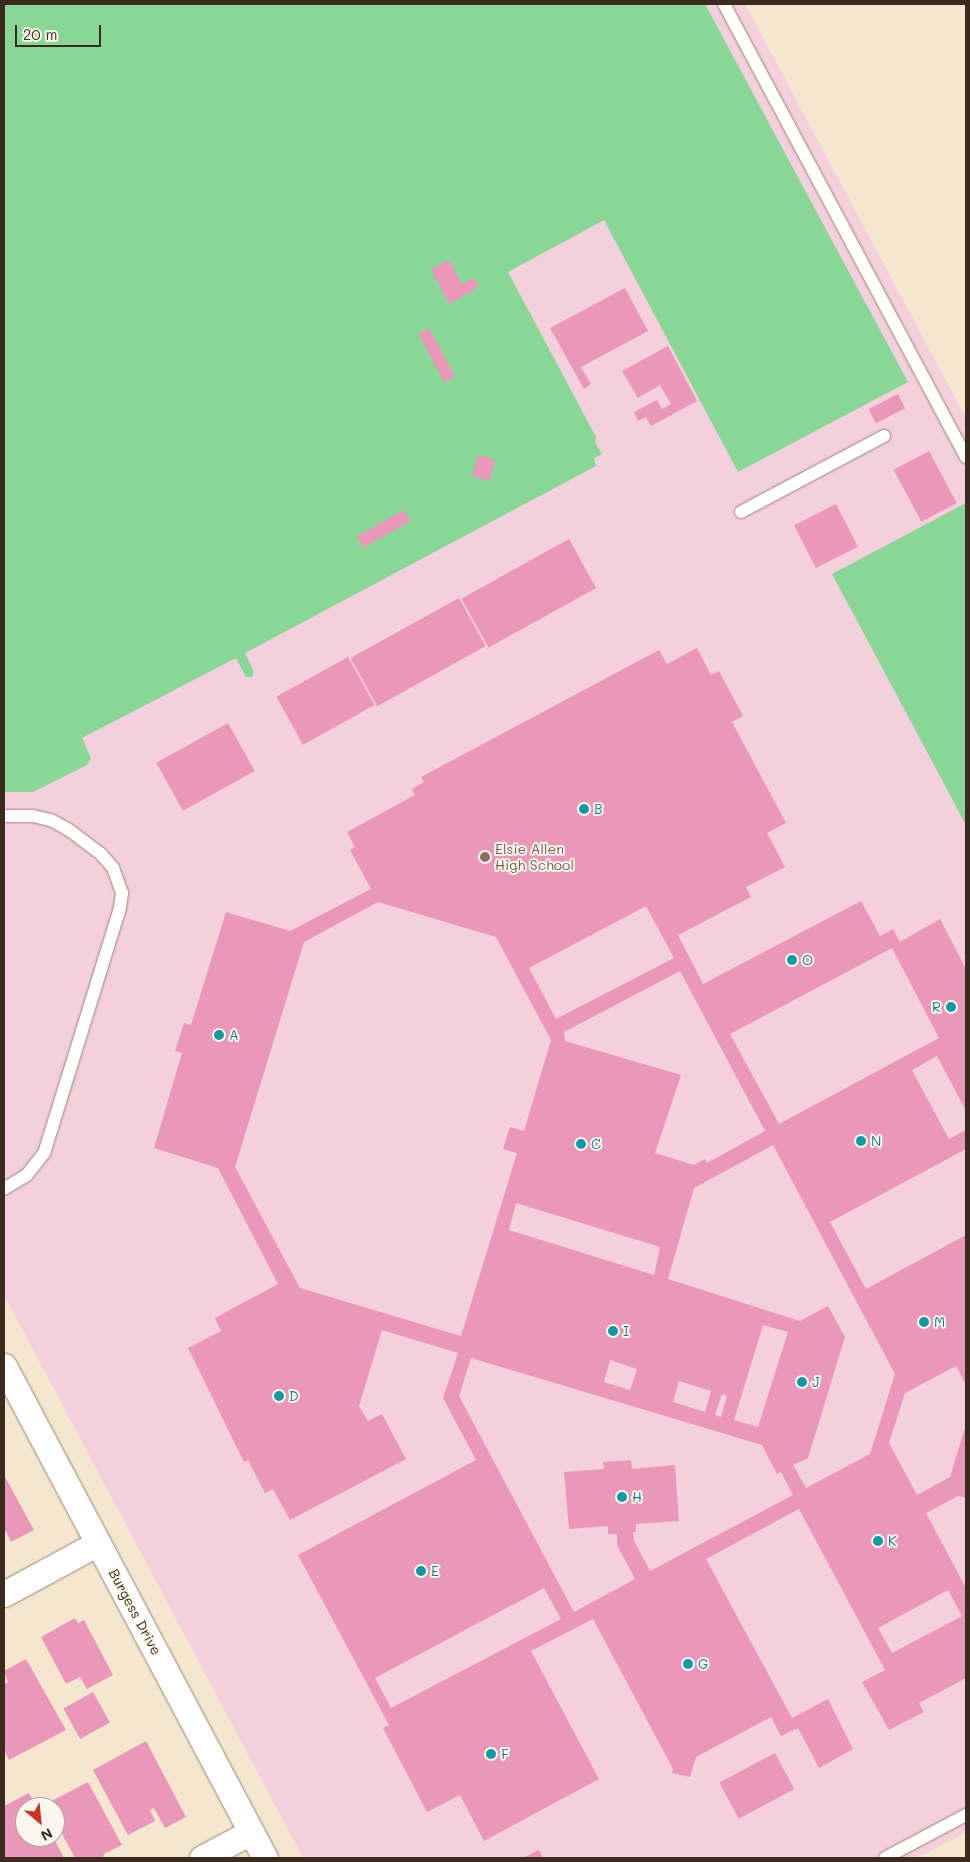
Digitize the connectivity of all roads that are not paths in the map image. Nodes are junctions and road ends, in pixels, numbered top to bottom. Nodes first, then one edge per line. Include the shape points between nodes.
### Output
1 (724, 4) edge
2 (884, 436) dead end
3 (966, 457) edge
4 (741, 512) dead end
5 (4, 816) edge
6 (4, 1189) edge
7 (4, 1366) edge
8 (98, 1543) junction
9 (4, 1594) edge
10 (966, 1815) edge
11 (251, 1832) junction
12 (202, 1858) edge
13 (265, 1858) edge
14 (885, 1858) edge

1 - 3 lane
2 - 4 lane
5 - 6 lane via 33,816 51,820 69,830 101,854 113,868 122,893 44,1153 27,1175
7 - 8 street, Burgess Drive
8 - 9 street
8 - 11 street, Burgess Drive
10 - 14 lane
11 - 12 street
11 - 13 street, Burgess Drive

